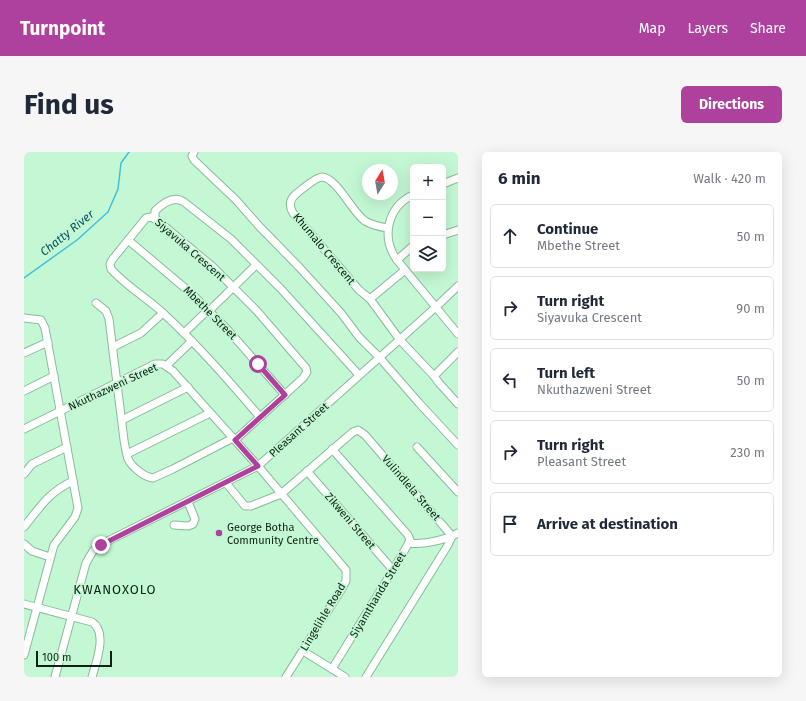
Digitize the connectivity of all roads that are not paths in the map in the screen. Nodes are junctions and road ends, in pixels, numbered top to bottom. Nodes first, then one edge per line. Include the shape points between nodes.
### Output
1 (194, 152) edge
2 (458, 178) edge
3 (446, 183) edge
4 (410, 197) edge
5 (155, 219) junction
6 (388, 228) junction
7 (458, 230) edge
8 (446, 235) edge
9 (128, 240) junction
10 (410, 249) edge
11 (397, 260) junction
12 (256, 265) junction
13 (405, 270) junction
14 (458, 286) edge
15 (233, 287) junction
16 (370, 299) junction
17 (96, 303) dead end
18 (436, 307) junction
19 (209, 310) junction
20 (163, 313) junction
21 (24, 318) edge
22 (184, 333) junction
23 (458, 334) edge
24 (400, 340) junction
25 (192, 341) junction
26 (48, 342) junction
27 (113, 347) junction
28 (458, 352) edge
29 (24, 353) edge
30 (379, 357) junction
31 (166, 366) junction
32 (359, 375) junction
33 (54, 376) junction
34 (434, 376) junction
35 (118, 383) junction
36 (188, 387) junction
37 (24, 390) edge
38 (285, 395) junction
39 (458, 404) edge
40 (60, 412) junction
41 (210, 413) junction
42 (260, 417) junction
43 (122, 420) junction
44 (24, 429) edge
45 (234, 439) junction
46 (458, 445) edge
47 (67, 447) junction
48 (417, 447) dead end
49 (332, 449) junction
50 (127, 454) junction
51 (258, 466) junction
52 (307, 471) junction
53 (24, 474) edge
54 (73, 481) junction
55 (226, 483) junction
56 (458, 492) edge
57 (281, 494) junction
58 (188, 502) junction
59 (174, 525) dead end
60 (24, 527) edge
61 (455, 534) edge
62 (409, 543) junction
63 (24, 544) edge
64 (50, 557) junction
65 (393, 570) junction
66 (24, 604) edge
67 (37, 607) junction
68 (71, 617) junction
69 (302, 651) junction
70 (24, 655) edge
71 (332, 669) junction
72 (55, 677) edge
73 (92, 677) edge
74 (286, 677) edge
75 (345, 677) edge
76 (366, 677) edge

1 - 30 street via 194,160 236,200
2 - 3 street
4 - 6 street via 395,209
5 - 9 street, Siyavuka Crescent via 149,217 144,220
5 - 12 street via 155,211 164,203 174,198 180,199 224,233
5 - 15 street, Siyavuka Crescent
6 - 11 street via 389,246
6 - 16 street, Khumalo Crescent via 370,224 362,218 326,178 318,178 291,200 290,207 294,213 359,290
7 - 8 street
9 - 19 street, Mbethe Street
9 - 20 street, Siyavuka Crescent via 112,260 111,269
10 - 11 street
11 - 13 street
12 - 15 street
12 - 32 street
13 - 16 street
13 - 18 street
14 - 18 street, Pleasant Street
15 - 19 street
15 - 38 street, Siyavuka Crescent via 305,366 305,376
16 - 24 street, Khumalo Crescent
17 - 27 street via 107,314
18 - 23 street
18 - 24 street, Pleasant Street
19 - 22 street
19 - 38 street, Mbethe Street
20 - 22 street, Siyavuka Crescent
20 - 27 street via 141,333
21 - 26 street via 43,322
22 - 25 street, Siyavuka Crescent
24 - 30 street, Pleasant Street
24 - 34 street, Khumalo Crescent
25 - 31 street
25 - 42 street, Siyavuka Crescent
26 - 29 street
26 - 33 street
27 - 35 street
28 - 34 street
30 - 32 street, Pleasant Street
30 - 46 street
31 - 35 street, Nkuthazweni Street via 161,363 155,364
31 - 36 street, Nkuthazweni Street
32 - 51 street, Pleasant Street
33 - 37 street
33 - 40 street
34 - 39 street, Khumalo Crescent
35 - 40 street, Nkuthazweni Street
35 - 43 street
36 - 41 street, Nkuthazweni Street
36 - 43 street
38 - 42 street, Siyavuka Crescent
40 - 44 street, Nkuthazweni Street
40 - 47 street
41 - 45 street, Nkuthazweni Street
41 - 50 street
42 - 45 street, Siyavuka Crescent
43 - 50 street
45 - 50 street, Siyavuka Crescent via 153,478 146,476 131,463
45 - 51 street, Nkuthazweni Street
47 - 53 street via 32,464
47 - 54 street
48 - 56 street
49 - 52 street, Vulindlela Street
49 - 61 street, Vulindlela Street via 355,430 362,432
49 - 62 street, Siyamthanda Street via 408,536
51 - 55 street, Pleasant Street
51 - 57 street, Lingelihle Road
52 - 57 street, Vulindlela Street
52 - 65 street, Zikweni Street
54 - 60 street via 57,489
54 - 64 street via 78,513 56,541
55 - 57 street, Vulindlela Street via 247,506
55 - 58 street, Pleasant Street
57 - 69 street, Lingelihle Road via 345,567 347,574 341,590
58 - 59 street via 195,519 193,524
58 - 68 street, Pleasant Street via 108,541 93,551 86,563
61 - 62 street via 419,544
61 - 76 street
62 - 65 street, Siyamthanda Street
63 - 64 street via 32,551
64 - 67 street
65 - 71 street, Siyamthanda Street
66 - 67 street
67 - 68 street
67 - 70 street
68 - 72 street, Pleasant Street
68 - 73 street via 92,622 98,630 99,650
69 - 71 street
69 - 74 street, Lingelihle Road
71 - 75 street

